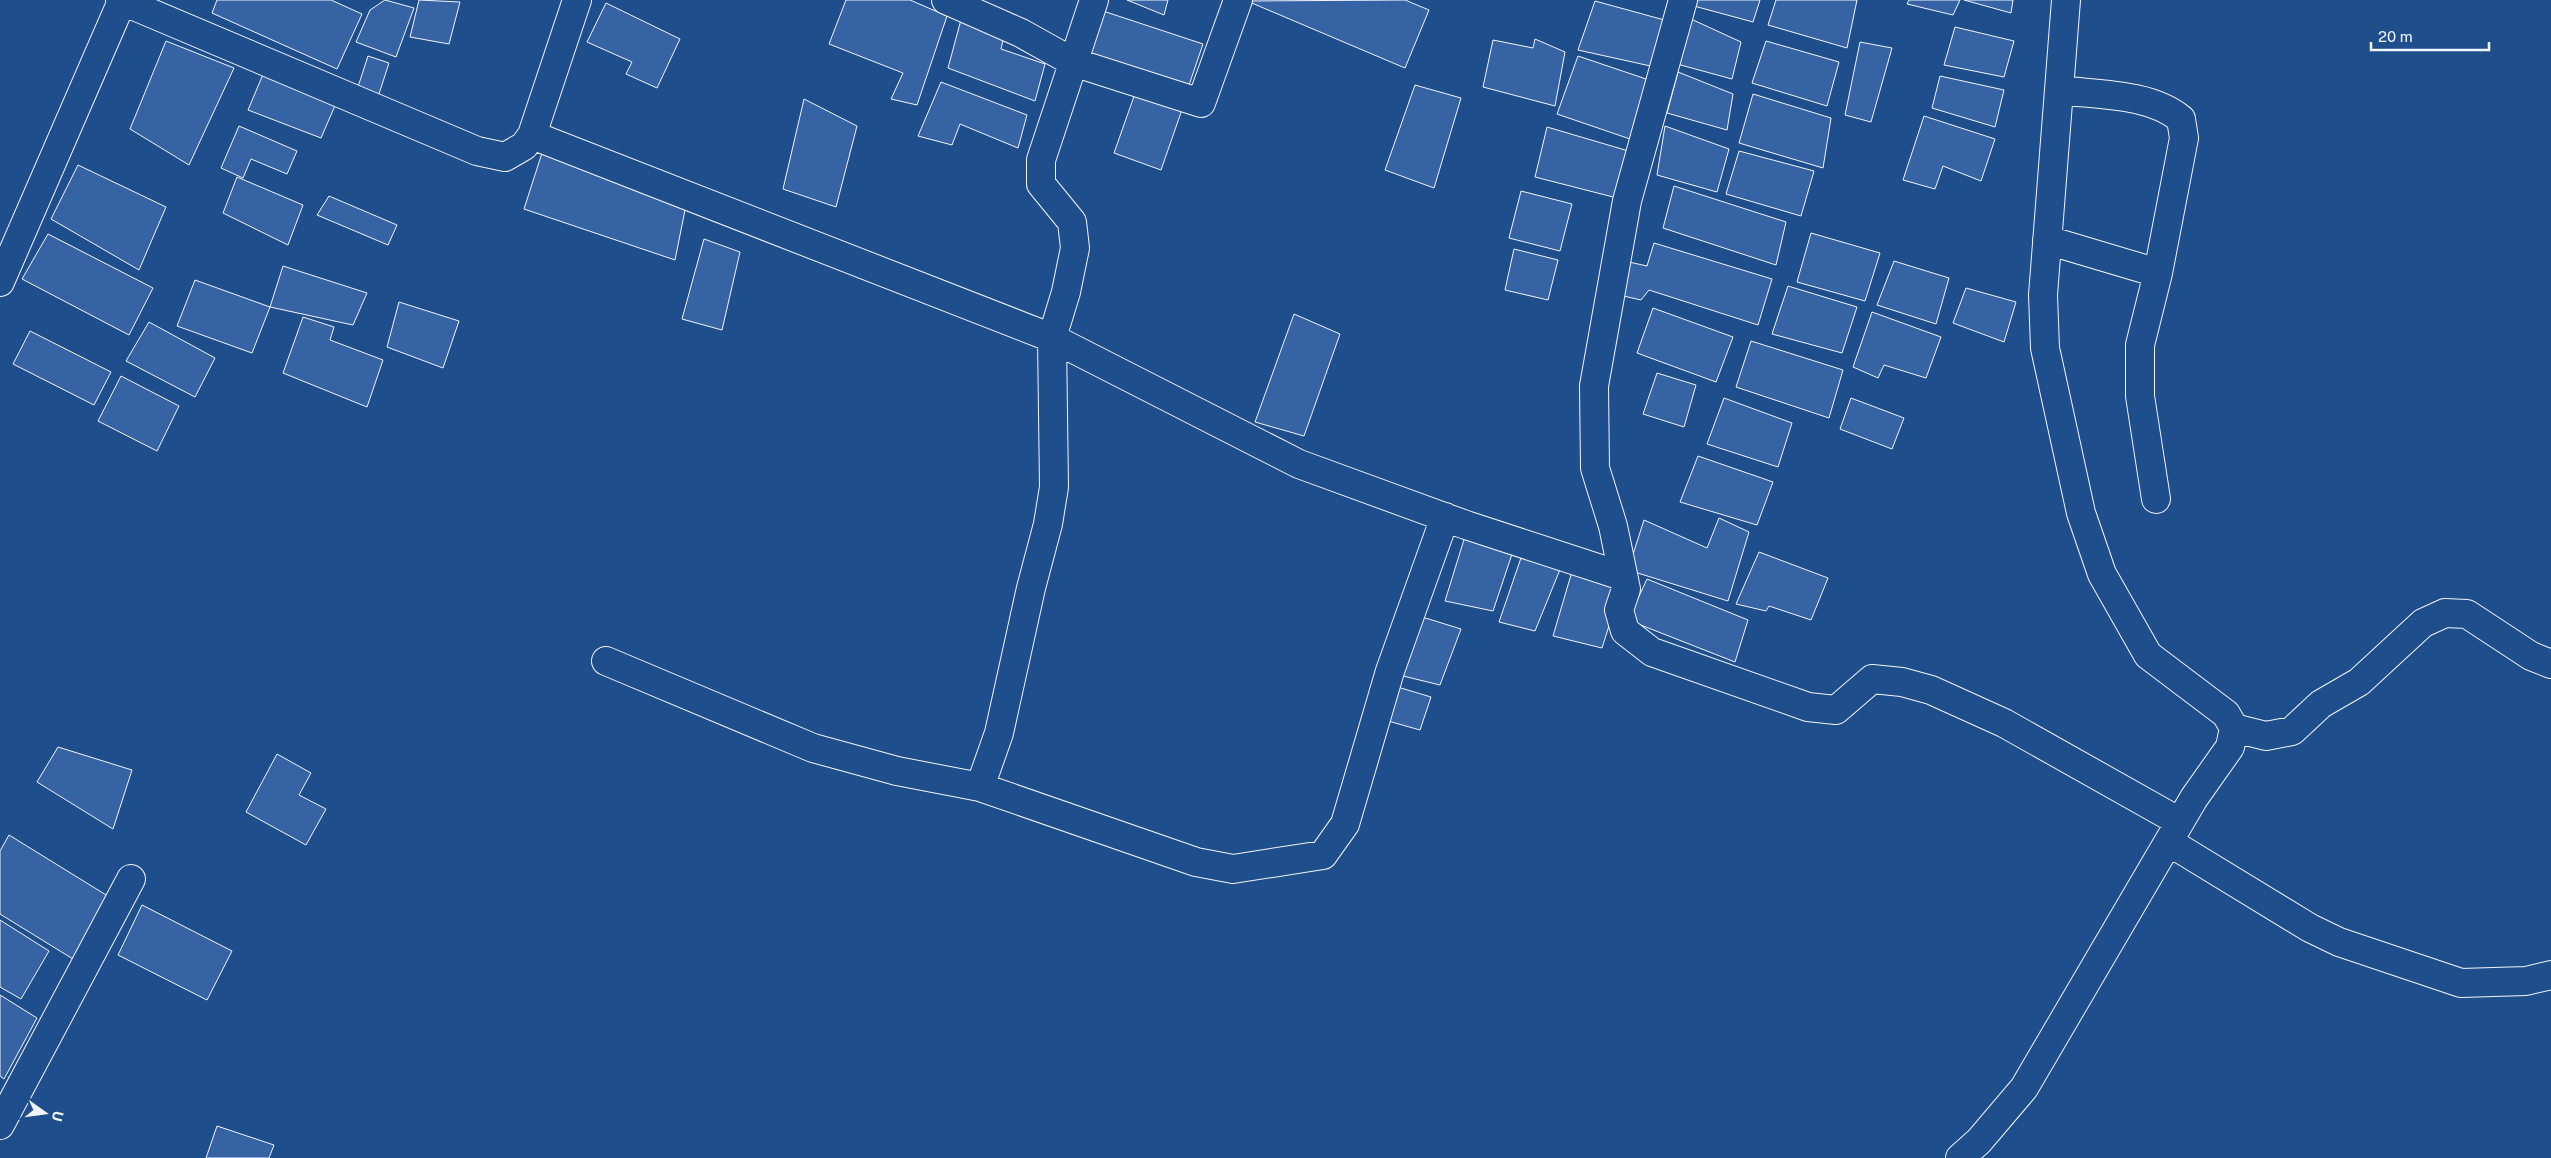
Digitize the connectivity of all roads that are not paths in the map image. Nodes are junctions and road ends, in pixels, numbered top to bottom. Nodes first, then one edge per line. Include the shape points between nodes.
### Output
1 (121, 0) edge
2 (577, 0) edge
3 (946, 0) edge
4 (1094, 0) edge
5 (1238, 0) edge
6 (1683, 0) edge
7 (2066, 0) edge
8 (1073, 62) junction
9 (2059, 90) junction
10 (532, 135) junction
11 (2047, 240) junction
12 (2158, 273) junction
13 (0, 282) edge
14 (1052, 338) junction
15 (2156, 499) dead end
16 (1445, 517) junction
17 (1622, 576) junction
18 (606, 661) dead end
19 (2551, 664) edge
20 (2234, 728) junction
21 (980, 786) junction
22 (2175, 832) junction
23 (132, 879) dead end
24 (2551, 975) edge
25 (0, 1125) edge
26 (1960, 1158) edge

1 - 10 street via 477,151 505,157 524,146
1 - 13 street
2 - 10 street
3 - 8 street via 1021,33
4 - 8 street
5 - 8 street via 1201,103
6 - 17 street via 1627,202 1594,386 1595,468 1613,526
7 - 9 street
8 - 14 street via 1041,160 1042,184 1072,222 1075,248
9 - 11 street
9 - 12 street via 2134,99 2169,110 2181,119 2184,138
10 - 14 street
11 - 12 street
11 - 20 street via 2043,294 2045,348 2081,513 2102,574 2148,655 2226,714
12 - 15 street via 2140,345 2140,396
14 - 16 street via 1299,464
14 - 21 street via 1054,487 999,733
16 - 17 street
16 - 21 street via 1390,671 1345,824 1323,855 1232,869 1196,862
17 - 22 street via 1626,589 1619,610 1625,631 1652,652 1808,707 1836,710 1872,679 1902,682 1930,690 2004,724
18 - 21 street via 813,748 897,771
19 - 20 street via 2531,656 2467,614 2445,613 2423,623 2359,682 2321,704 2292,731 2266,736
20 - 22 street via 2230,747
22 - 24 street via 2310,928 2339,942 2460,983 2526,981
22 - 26 street via 2024,1088 1979,1141
23 - 25 street

